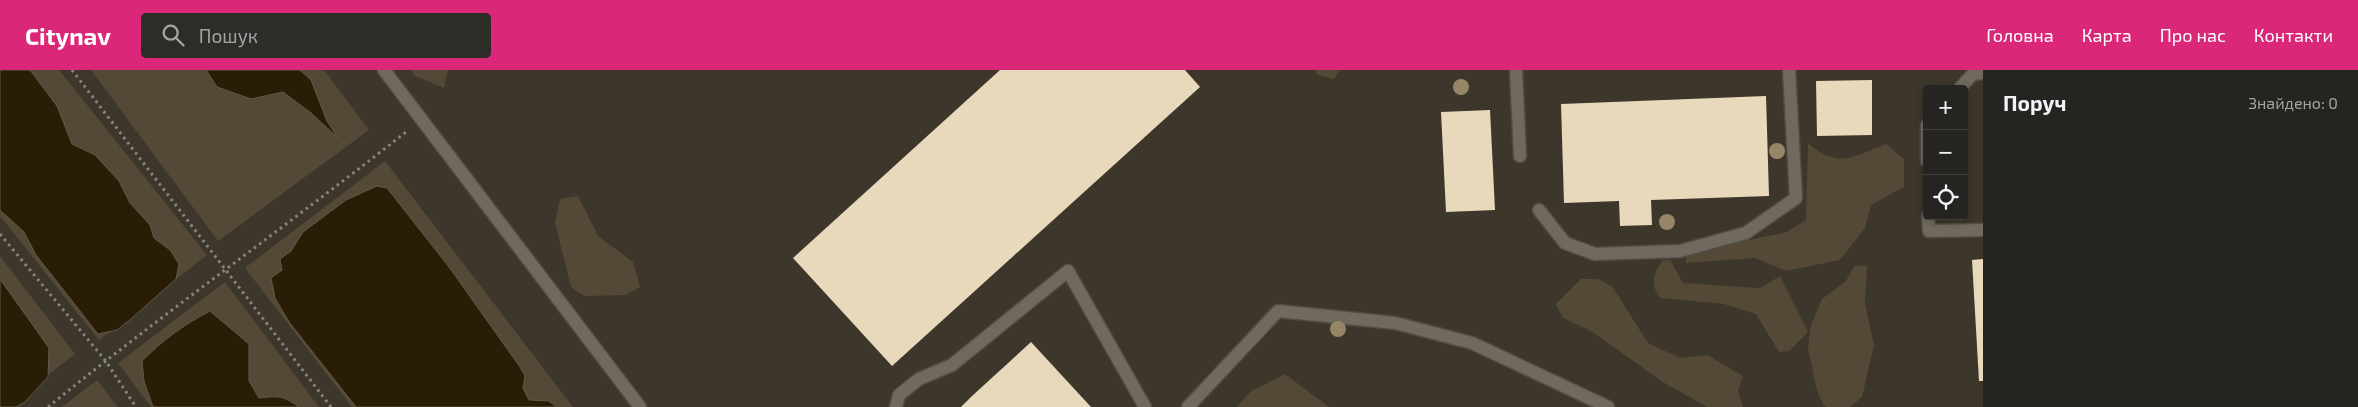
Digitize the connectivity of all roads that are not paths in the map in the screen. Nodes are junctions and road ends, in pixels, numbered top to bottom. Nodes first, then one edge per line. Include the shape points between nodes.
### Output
1 (384, 70) edge
2 (1516, 70) edge
3 (1788, 70) edge
4 (1983, 73) edge
5 (1963, 85) edge
6 (1520, 156) dead end
7 (1539, 210) dead end
8 (1928, 220) edge
9 (1983, 230) edge
10 (640, 407) edge
11 (896, 407) edge
12 (1145, 407) edge
13 (1188, 407) edge
14 (1608, 407) edge

1 - 10 street
2 - 6 street
3 - 7 street via 1796,198 1746,233 1680,251 1595,254 1565,244
4 - 5 street via 1973,74
8 - 9 street via 1929,231
11 - 12 street via 899,395 920,379 952,365 1068,271
13 - 14 street via 1278,311 1395,323 1472,344

